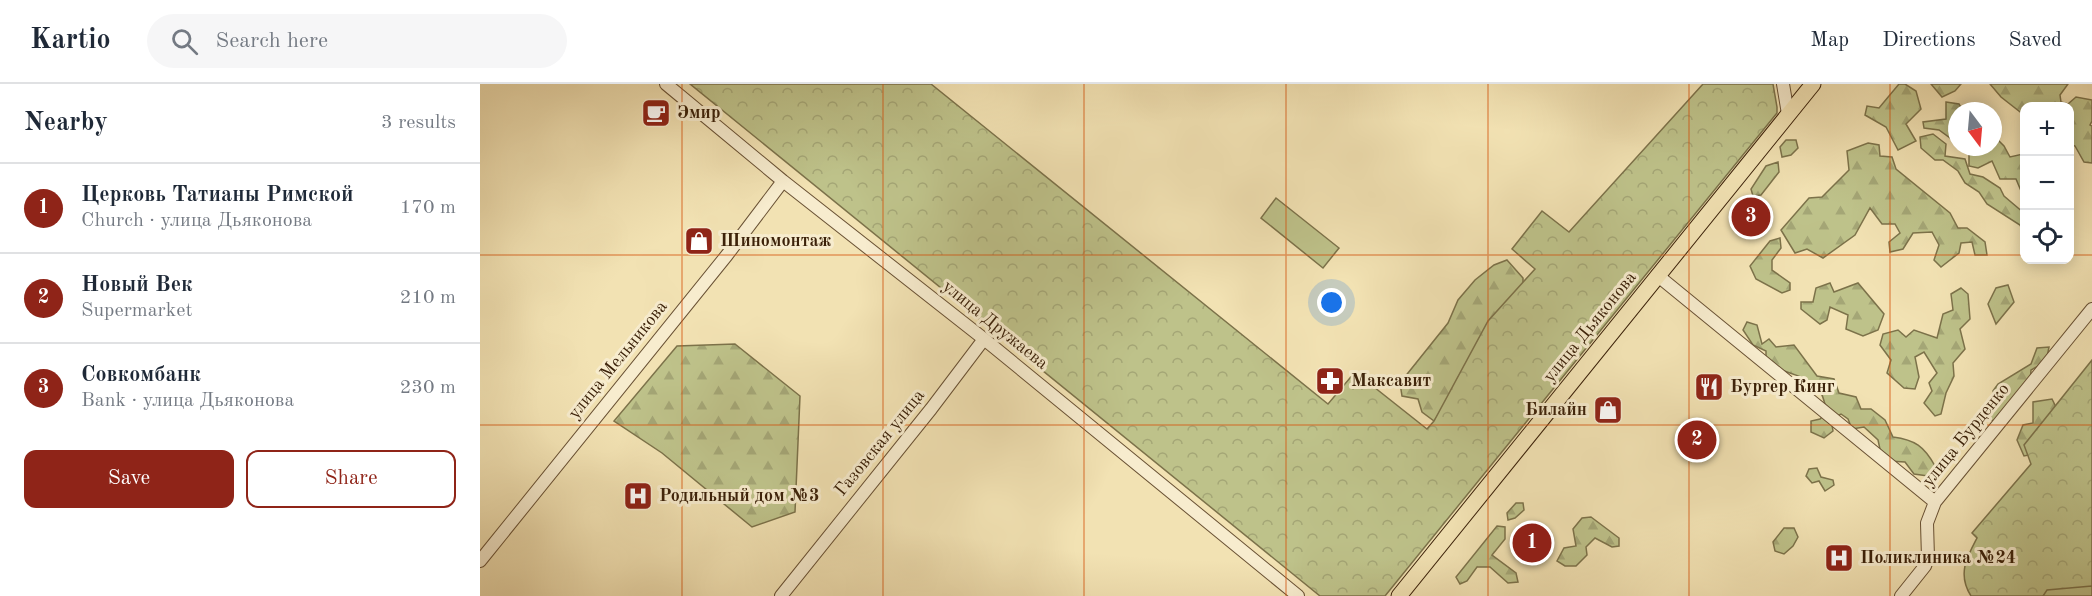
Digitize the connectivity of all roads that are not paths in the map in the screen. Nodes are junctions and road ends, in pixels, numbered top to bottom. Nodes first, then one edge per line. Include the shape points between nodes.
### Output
1 (666, 84) edge
2 (1784, 84) edge
3 (1813, 84) edge
4 (1788, 114) junction
5 (783, 181) junction
6 (1657, 275) junction
7 (2092, 309) edge
8 (984, 339) junction
9 (1935, 502) junction
10 (480, 561) edge
11 (781, 596) edge
12 (1298, 596) edge
13 (1399, 596) edge
14 (1900, 596) edge

1 - 5 street, улица Дружаева
2 - 4 street
3 - 4 main road, улица Дьяконова
4 - 6 main road, улица Дьяконова
5 - 8 street, улица Дружаева
5 - 10 street, улица Мельникова
6 - 9 street
6 - 13 main road, улица Дьяконова
7 - 9 street, улица Бурденко
8 - 11 street, Газовская улица
8 - 12 street, улица Дружаева
9 - 14 street, улица Бурденко via 1927,523 1928,558

